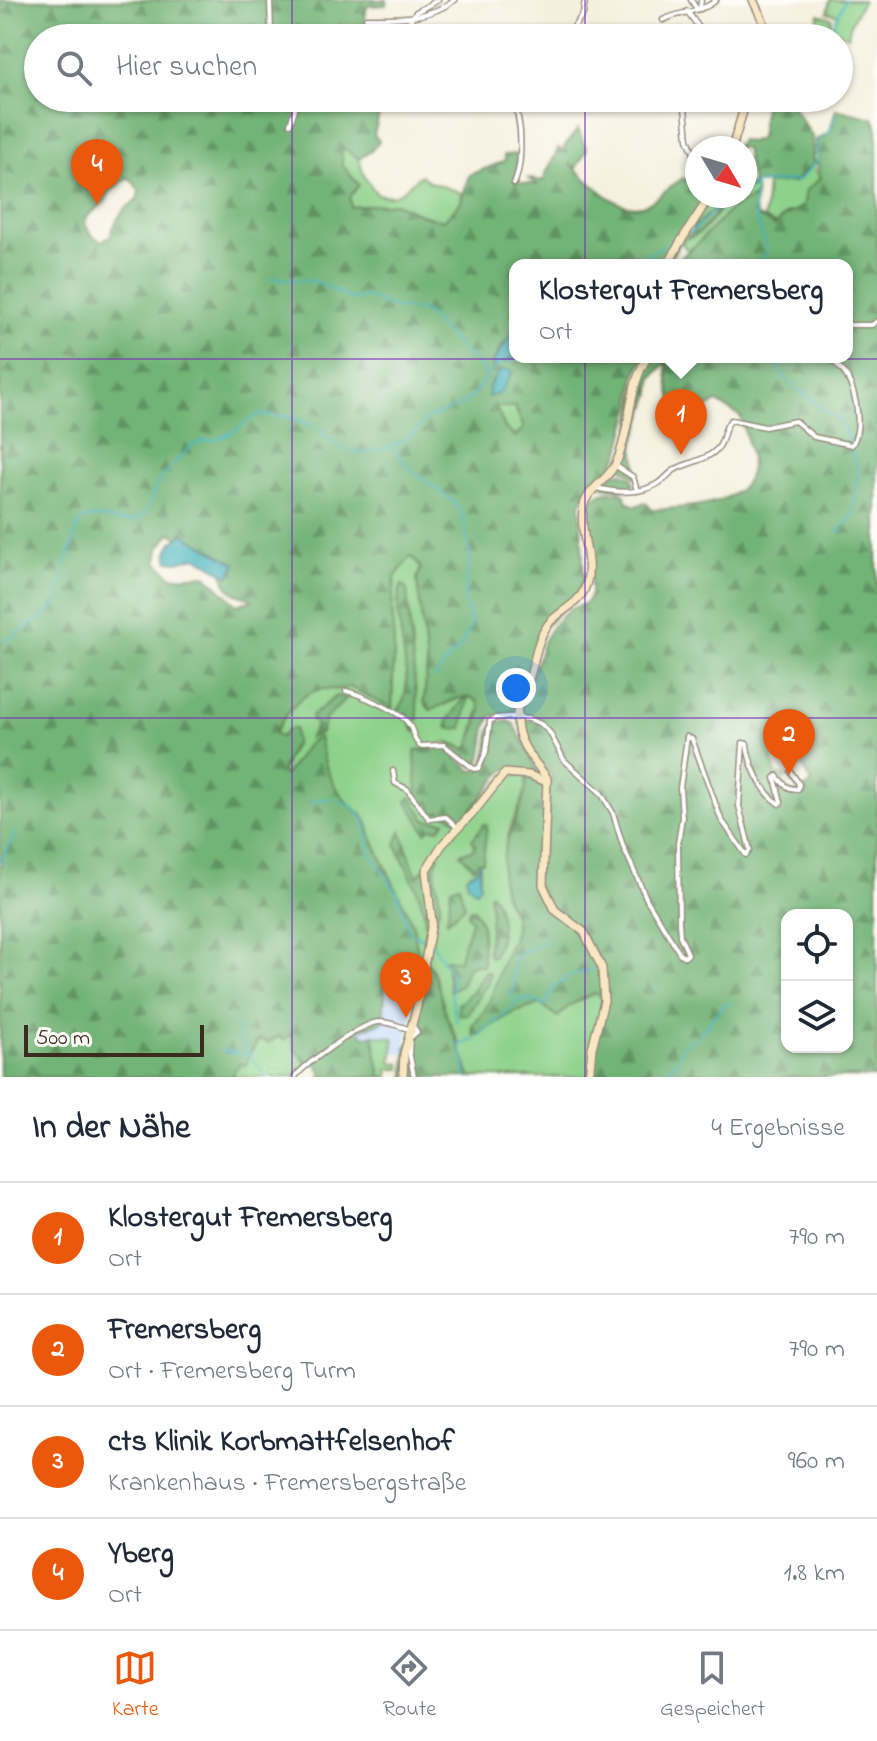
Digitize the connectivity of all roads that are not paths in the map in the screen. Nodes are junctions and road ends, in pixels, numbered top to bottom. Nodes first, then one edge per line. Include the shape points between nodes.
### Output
1 (270, 0) edge
2 (438, 0) edge
3 (455, 0) edge
4 (585, 0) edge
5 (691, 0) edge
6 (701, 0) edge
7 (716, 0) edge
8 (753, 0) edge
9 (698, 9) junction
10 (687, 11) junction
11 (366, 18) dead end
12 (411, 18) junction
13 (663, 20) dead end
14 (271, 24) edge
15 (408, 24) edge
16 (576, 24) edge
17 (696, 24) edge
18 (763, 24) edge
19 (294, 112) edge
20 (517, 112) edge
21 (685, 112) edge
22 (743, 112) edge
23 (290, 124) dead end
24 (688, 136) edge
25 (736, 136) edge
26 (514, 184) dead end
27 (702, 208) edge
28 (671, 259) edge
29 (877, 321) edge
30 (853, 325) edge
31 (644, 363) edge
32 (836, 363) edge
33 (616, 466) junction
34 (596, 488) junction
35 (637, 491) junction
36 (346, 691) dead end
37 (517, 717) junction
38 (393, 771) dead end
39 (791, 772) dead end
40 (547, 782) junction
41 (458, 828) junction
42 (410, 1033) junction
43 (295, 1077) edge
44 (403, 1077) edge
45 (414, 1077) edge
46 (589, 1077) edge

1 - 14 street
2 - 12 street
3 - 12 street
4 - 16 street
5 - 9 street
6 - 9 street
7 - 9 street
8 - 18 main road
9 - 10 street
10 - 13 street
10 - 17 street
11 - 12 street
12 - 15 street
19 - 23 street
20 - 26 street via 519,159
21 - 24 street
22 - 25 main road
27 - 28 main road
29 - 30 street
31 - 33 main road via 636,375
32 - 35 street via 857,402 852,445 814,437 795,421 765,427 731,420 716,450
33 - 34 main road
33 - 35 street via 633,477
34 - 35 street
34 - 37 main road via 585,500 582,515 586,586 540,638
36 - 37 street via 400,716 420,746 444,745 474,769 483,762 490,721
37 - 39 street via 541,724 564,760 601,793 647,900 682,957 688,954 680,936 678,844 687,737 721,819 746,855 750,850 739,806 743,743 775,803 781,802 777,776 785,786 800,787
37 - 40 main road via 526,752
38 - 41 street via 395,783 407,789 429,819 446,817
40 - 41 main road via 505,773
40 - 46 main road via 543,885 555,910 584,932 602,968 604,1001
41 - 42 main road via 426,870 432,922
42 - 43 street via 383,1022 369,1024
42 - 44 main road
42 - 45 street

